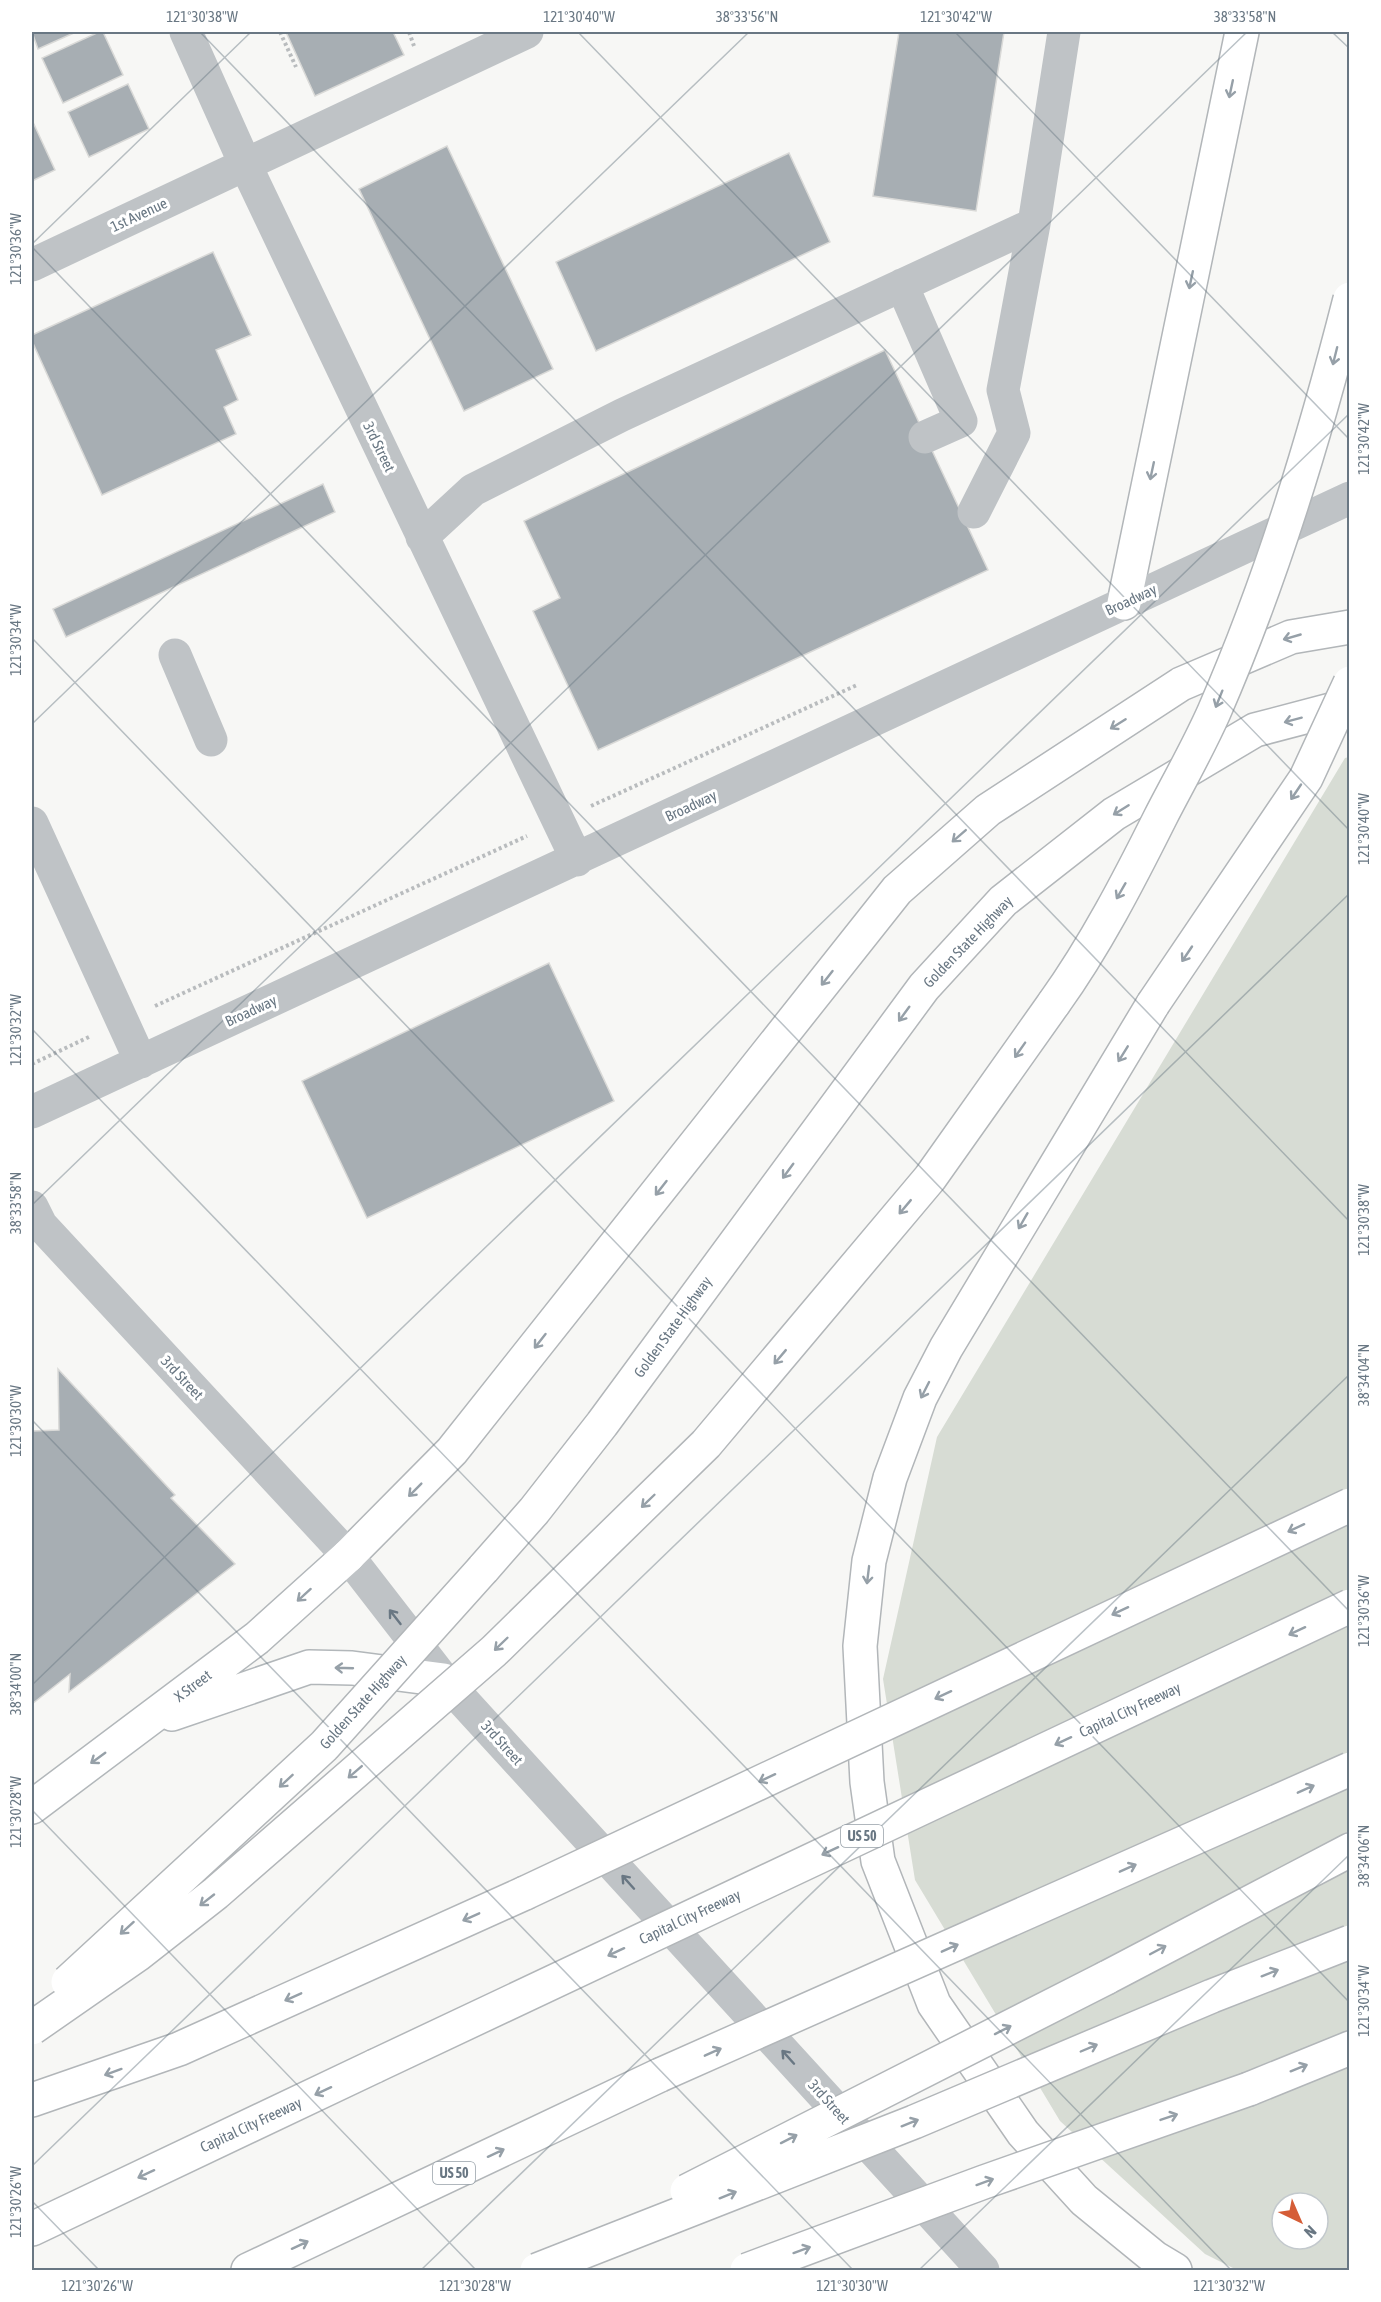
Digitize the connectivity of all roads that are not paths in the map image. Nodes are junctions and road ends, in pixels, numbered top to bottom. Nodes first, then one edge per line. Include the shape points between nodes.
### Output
1 (186, 32) edge
2 (527, 32) edge
3 (1064, 32) edge
4 (1242, 32) edge
5 (246, 166) junction
6 (1034, 224) junction
7 (32, 265) edge
8 (902, 285) junction
9 (1350, 299) edge
10 (926, 438) dead end
11 (1350, 498) edge
12 (974, 512) dead end
13 (422, 537) junction
14 (1124, 603) junction
15 (1350, 627) edge
16 (175, 655) dead end
17 (1350, 683) edge
18 (1350, 705) edge
19 (211, 740) dead end
20 (32, 823) edge
21 (577, 860) junction
22 (141, 1062) junction
23 (32, 1112) edge
24 (32, 1207) edge
25 (1350, 1505) edge
26 (348, 1556) junction
27 (1350, 1606) edge
28 (444, 1680) junction
29 (145, 1723) junction
30 (1350, 1769) edge
31 (32, 1807) edge
32 (1350, 1850) edge
33 (1350, 1942) edge
34 (32, 2014) edge
35 (32, 2028) edge
36 (1350, 2048) edge
37 (32, 2100) edge
38 (32, 2229) edge
39 (248, 2271) edge
40 (531, 2271) edge
41 (537, 2271) edge
42 (747, 2271) edge
43 (983, 2271) edge
44 (1175, 2271) edge

1 - 5 street, 3rd Street
2 - 5 street, 1st Avenue
3 - 6 street
4 -> 14 main road
5 - 7 street, 1st Avenue
5 - 13 street, 3rd Street
6 - 8 street
6 - 12 street via 1003,390 1014,433
8 - 10 street via 961,421
8 - 13 street via 622,415 473,490
9 -> 35 main road, bridge via 1309,451 1266,580 1213,713 1140,858 1069,982 930,1178 706,1444 494,1651 216,1893
11 - 14 street, Broadway
13 - 21 street, 3rd Street
14 - 21 street, Broadway
15 -> 26 main road, X Street via 1291,637 1181,684 988,810 897,890 452,1451
16 - 19 street
17 -> 44 main road, bridge via 1306,778 1153,1004 946,1348 920,1398 890,1478 869,1561 860,1646 867,1782 878,1861 934,2004 1023,2133 1084,2200
18 -> 34 main road, Golden State Highway, bridge via 1255,730 1114,814 1003,901 924,987 534,1511 324,1746
20 - 22 street
21 - 22 street, Broadway
22 - 23 street, Broadway
24 - 26 street, 3rd Street via 41,1225
25 -> 37 main road, bridge via 525,1893 179,2049
28 -> 26 street, 3rd Street
26 -> 29 main road, X Street via 256,1638
27 -> 38 main road, Capital City Freeway / US 50, bridge
28 -> 29 main road via 352,1668 309,1667
43 -> 28 street, 3rd Street
29 -> 31 main road, X Street
39 -> 30 main road, US 50, bridge via 660,2075
40 -> 32 main road, bridge
41 -> 33 main road, bridge via 914,2122
42 -> 36 main road, bridge via 1249,2089

